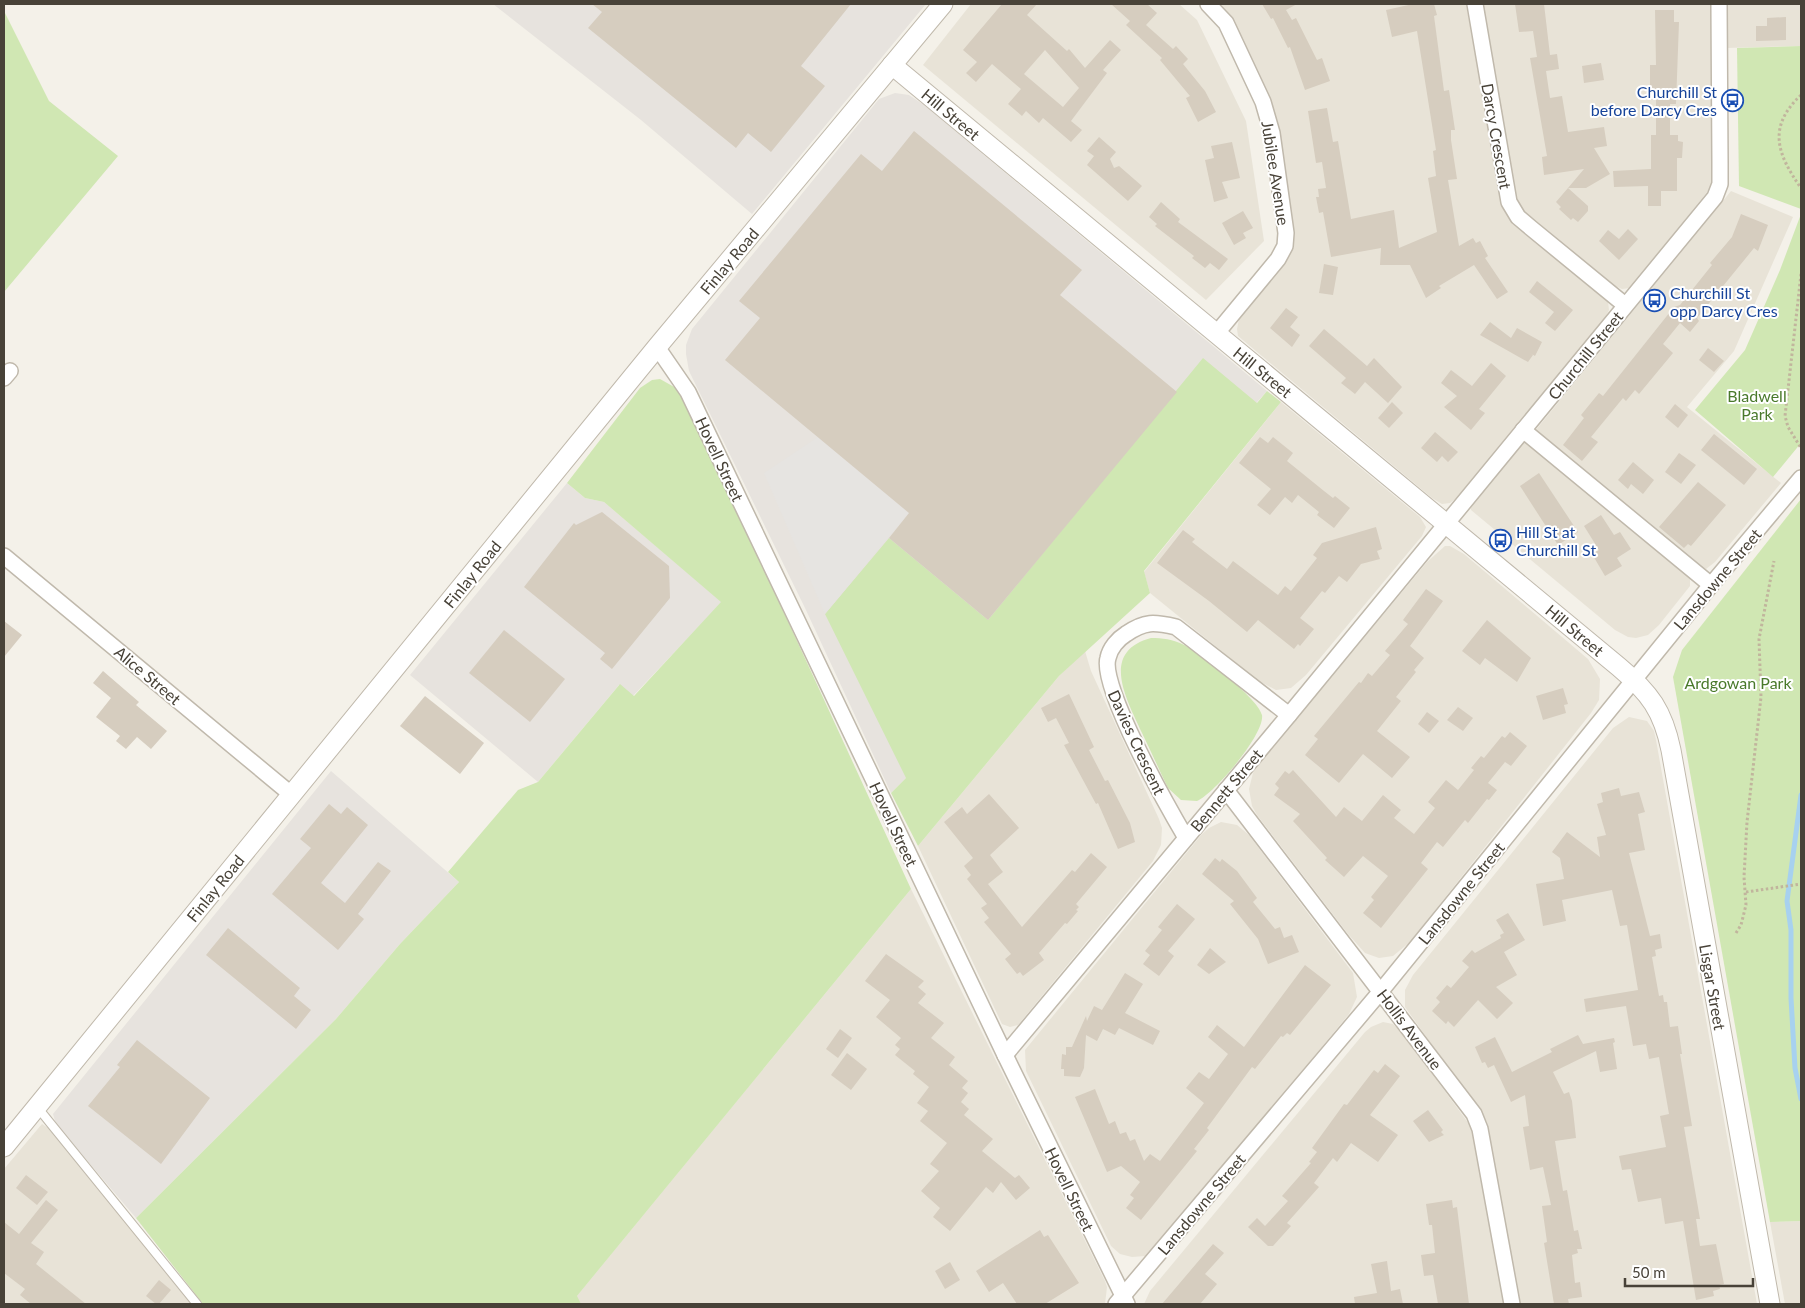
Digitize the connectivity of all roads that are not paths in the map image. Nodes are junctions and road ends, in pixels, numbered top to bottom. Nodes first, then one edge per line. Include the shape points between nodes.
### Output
1 (943, 4) edge
2 (1208, 4) edge
3 (1475, 4) edge
4 (1719, 4) edge
5 (892, 65) junction
6 (1625, 305) junction
7 (1216, 334) junction
8 (658, 347) junction
9 (1523, 430) junction
10 (1801, 478) edge
11 (1446, 523) junction
12 (4, 556) edge
13 (1711, 585) junction
14 (1634, 680) junction
15 (1288, 715) junction
16 (1226, 790) junction
17 (292, 795) junction
18 (1186, 838) junction
19 (1382, 991) junction
20 (1005, 1055) junction
21 (36, 1106) junction
22 (4, 1147) edge
23 (1122, 1301) edge
24 (197, 1304) edge
25 (1512, 1304) edge
26 (1770, 1304) edge

1 - 5 street, Finlay Road
2 - 7 street, Jubilee Avenue via 1226,23 1263,102 1272,133 1286,233 1285,246 1278,259
3 - 6 street, Darcy Crescent via 1508,202 1518,217
4 - 6 street, Churchill Street via 1720,184 1716,197
5 - 7 street, Hill Street
5 - 8 street, Finlay Road
6 - 9 street, Churchill Street
7 - 11 street, Hill Street
8 - 17 street, Finlay Road
8 - 20 street, Hovell Street via 688,392
9 - 11 street, Churchill Street
9 - 13 street
10 - 13 street, Lansdowne Street
11 - 14 street, Hill Street
11 - 15 street, Bennett Street
12 - 17 street, Alice Street
13 - 14 street, Lansdowne Street
14 - 19 street, Lansdowne Street
14 - 26 street, Lisgar Street via 1660,711 1668,737
15 - 16 street, Bennett Street
15 - 18 street, Davies Crescent via 1176,627 1154,622 1135,627 1118,639 1107,658 1107,675 1160,794
16 - 18 street, Bennett Street
16 - 19 street, Hollis Avenue
17 - 21 street, Finlay Road
18 - 20 street, Bennett Street
19 - 23 street, Lansdowne Street
19 - 25 street, Hollis Avenue via 1477,1122
20 - 23 street, Hovell Street
21 - 22 street, Finlay Road
21 - 24 lane

